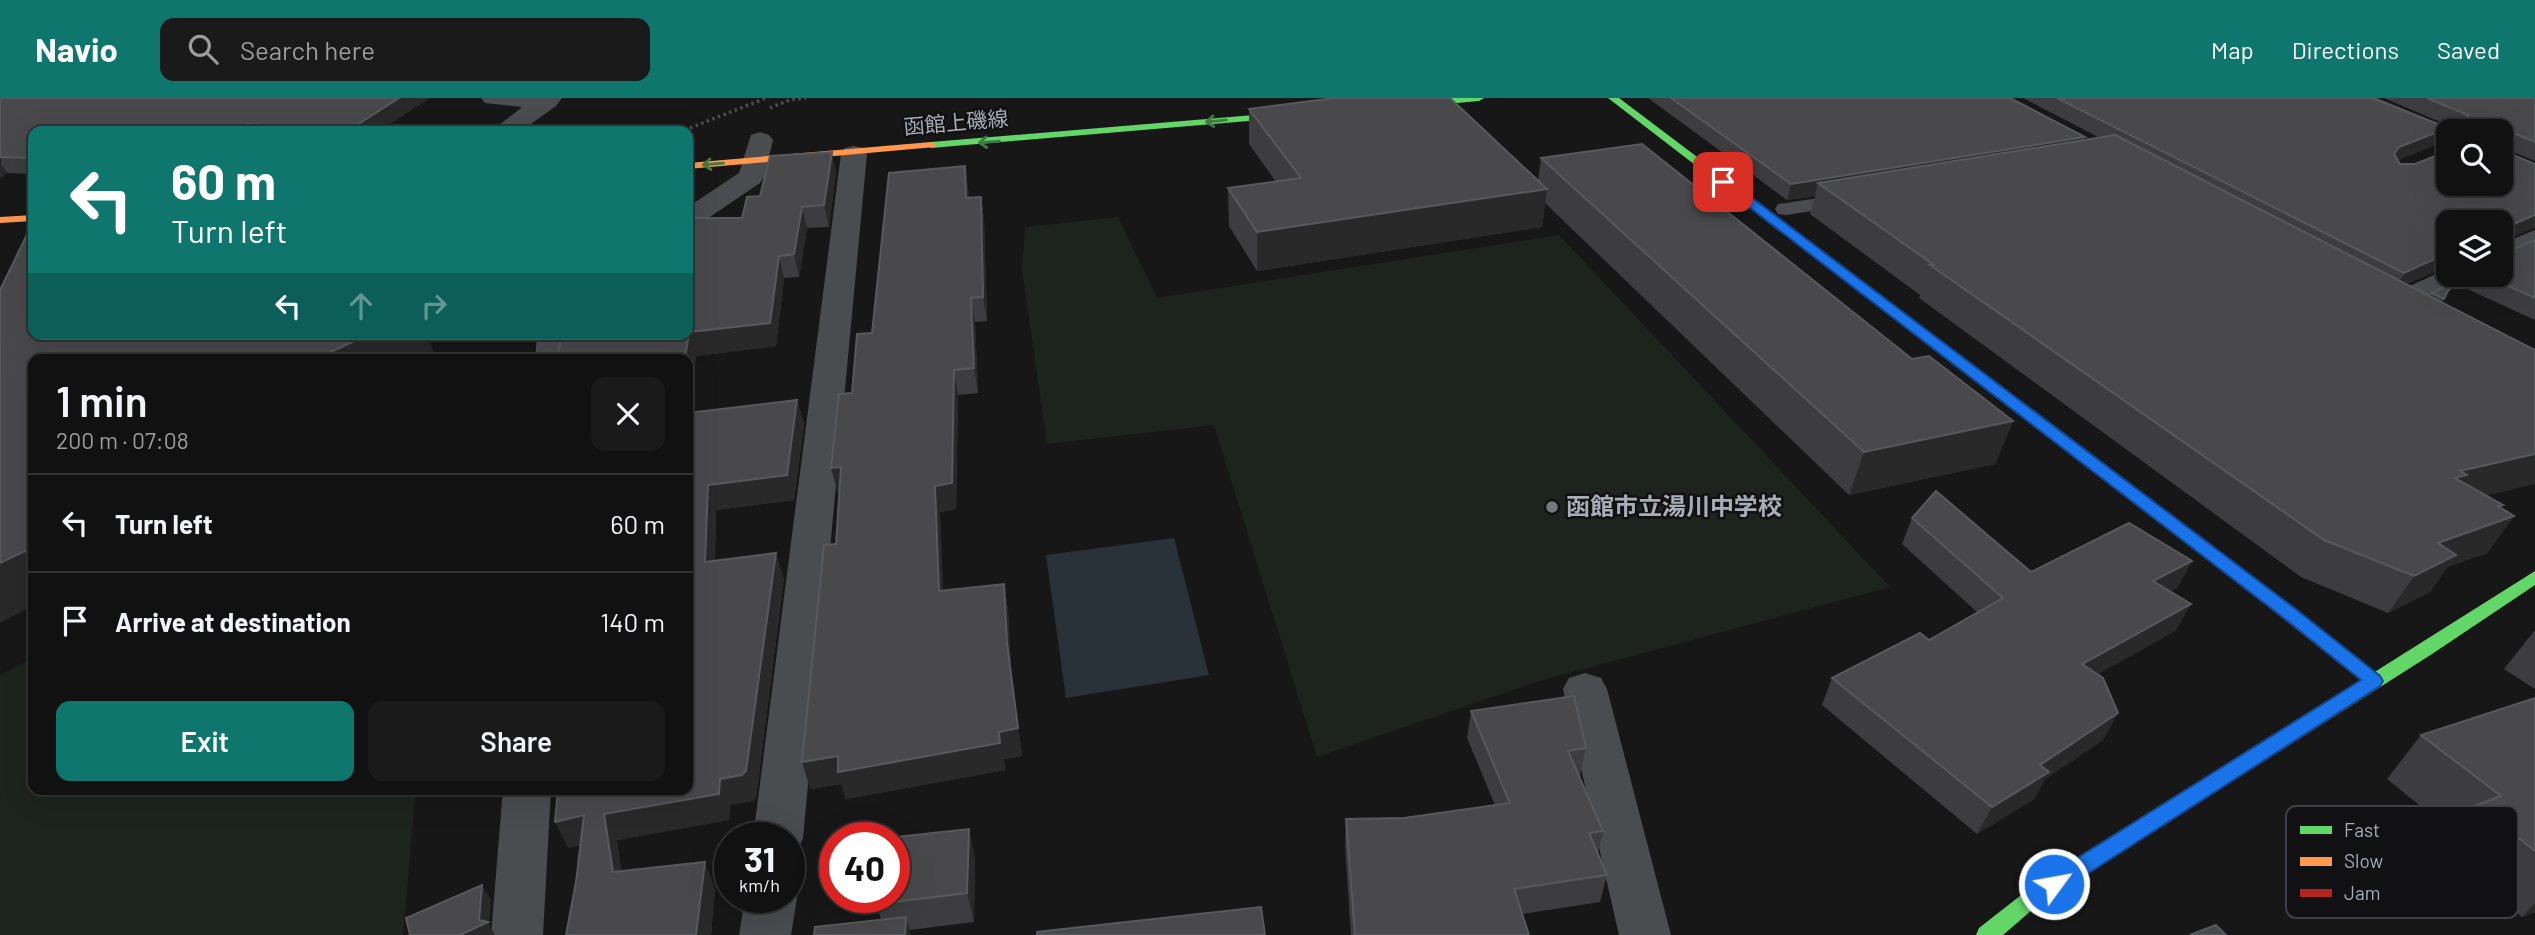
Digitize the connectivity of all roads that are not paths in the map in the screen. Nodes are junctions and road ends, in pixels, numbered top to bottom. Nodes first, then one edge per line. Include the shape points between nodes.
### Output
1 (494, 98) edge
2 (1479, 98) edge
3 (1613, 98) edge
4 (2356, 98) edge
5 (548, 99) edge
6 (1382, 107) edge
7 (1312, 113) edge
8 (512, 126) edge
9 (2436, 143) edge
10 (758, 145) junction
11 (854, 153) junction
12 (693, 164) edge
13 (1867, 196) edge
14 (1786, 209) dead end
15 (693, 216) edge
16 (0, 220) edge
17 (28, 231) edge
18 (2535, 239) edge
19 (2513, 249) edge
20 (2436, 282) edge
21 (2428, 324) edge
22 (2535, 577) edge
23 (2374, 681) junction
24 (1585, 689) dead end
25 (527, 795) edge
26 (780, 822) edge
27 (769, 913) edge
28 (517, 935) edge
29 (765, 935) edge
30 (1645, 935) edge
31 (1987, 935) edge

1 - 5 street
2 - 6 street
3 - 23 street
4 - 9 street
5 - 8 street
7 -> 11 street, 函館上磯線
10 - 11 street, 函館上磯線
10 -> 12 street, 函館上磯線
10 - 15 street via 751,177
11 - 26 street
13 - 14 lane
16 - 17 street
18 - 19 street
20 - 21 street via 2380,299
22 - 23 street
23 - 31 street via 2032,898
24 - 30 street
25 - 28 street
27 - 29 street

